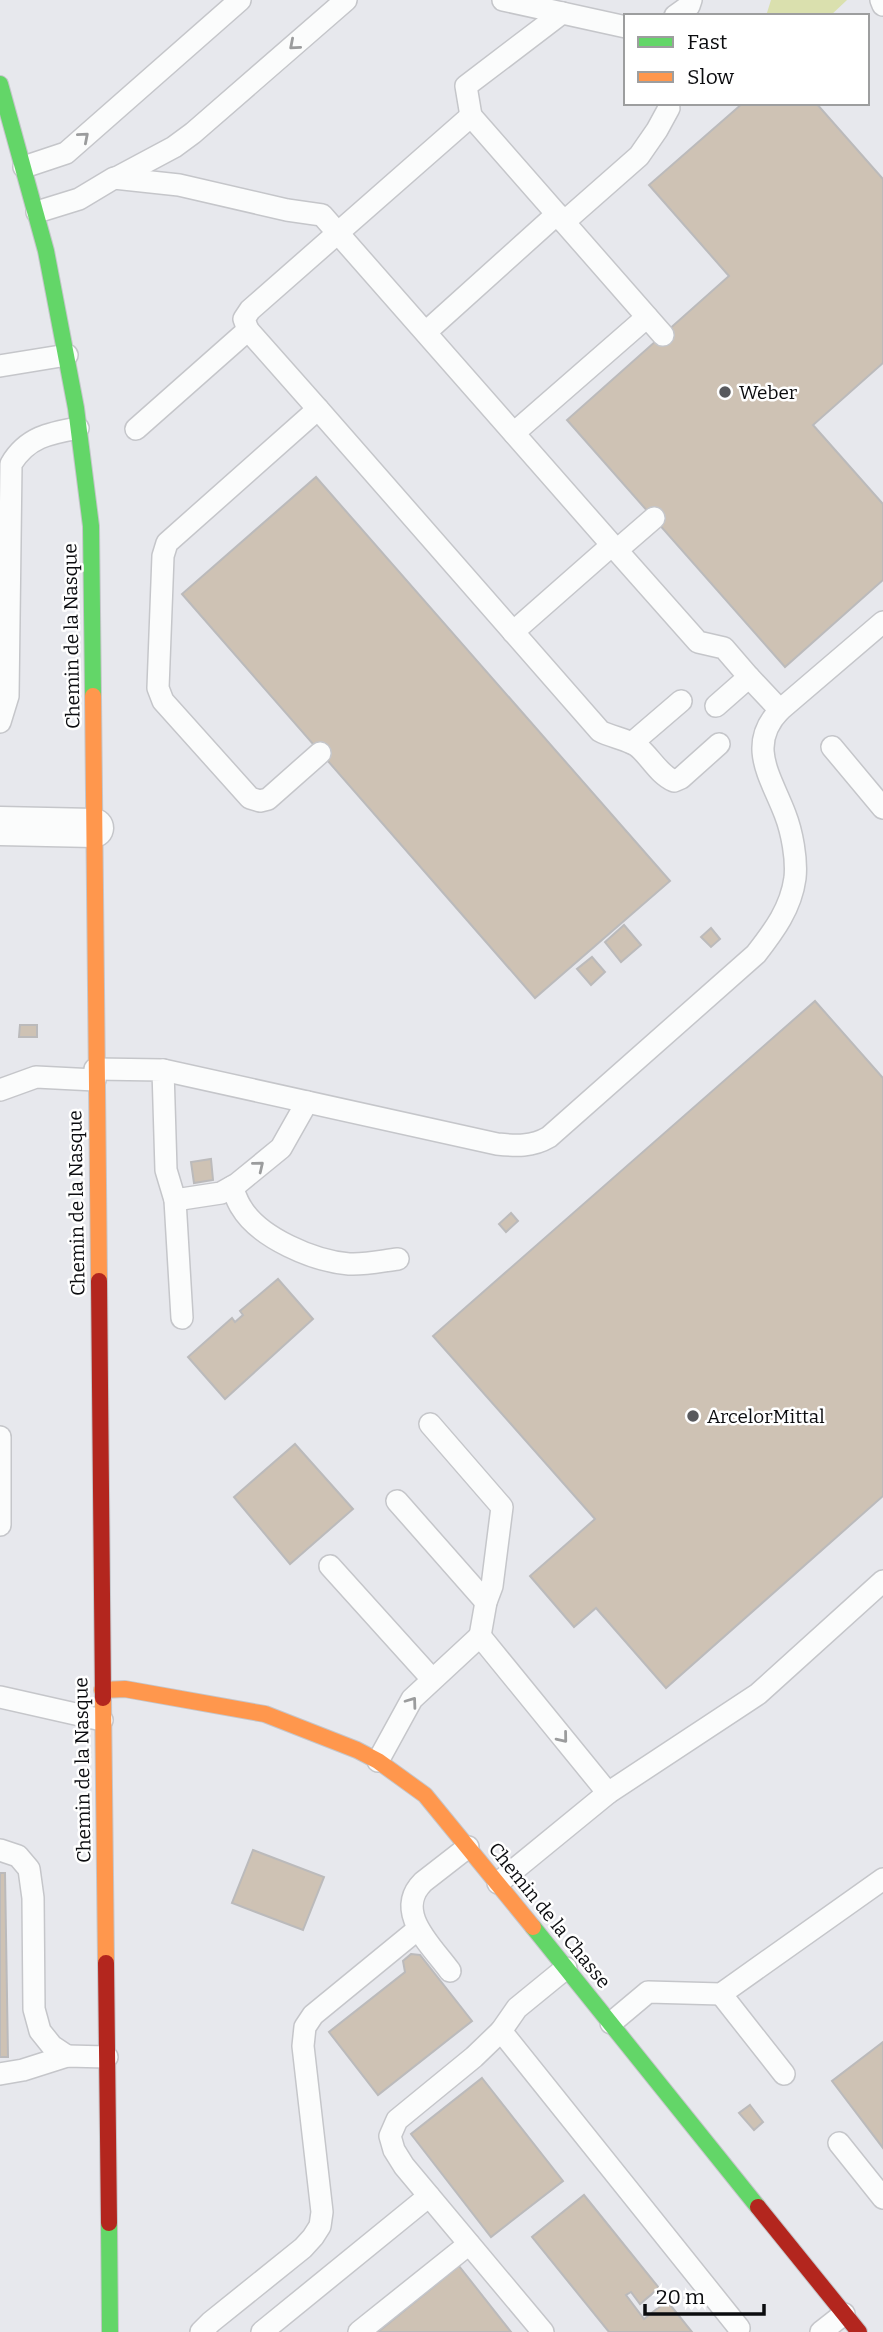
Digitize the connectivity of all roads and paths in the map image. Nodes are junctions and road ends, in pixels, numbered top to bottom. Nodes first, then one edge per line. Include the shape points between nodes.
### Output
1 (240, 0) edge
2 (346, 0) edge
3 (503, 0) edge
4 (691, 0) edge
5 (881, 0) edge
6 (883, 5) edge
7 (562, 13) junction
8 (678, 14) edge
9 (624, 27) edge
10 (0, 84) edge
11 (668, 105) edge
12 (471, 116) junction
13 (24, 167) junction
14 (114, 178) junction
15 (37, 212) junction
16 (561, 218) junction
17 (338, 233) junction
18 (647, 317) junction
19 (248, 330) junction
20 (426, 332) junction
21 (663, 335) dead end
22 (67, 355) junction
23 (0, 366) edge
24 (318, 410) junction
25 (79, 428) junction
26 (136, 429) dead end
27 (514, 433) junction
28 (654, 518) dead end
29 (615, 548) junction
30 (883, 622) edge
31 (513, 632) junction
32 (749, 677) junction
33 (681, 701) dead end
34 (716, 706) dead end
35 (780, 710) junction
36 (0, 722) edge
37 (632, 743) junction
38 (719, 744) dead end
39 (832, 747) dead end
40 (320, 753) dead end
41 (883, 808) edge
42 (0, 826) edge
43 (94, 828) junction
44 (163, 1070) junction
45 (95, 1074) junction
46 (0, 1090) edge
47 (307, 1102) junction
48 (232, 1187) junction
49 (175, 1200) junction
50 (398, 1259) dead end
51 (182, 1318) dead end
52 (430, 1424) dead end
53 (0, 1437) edge
54 (397, 1501) dead end
55 (0, 1525) edge
56 (330, 1566) dead end
57 (883, 1581) edge
58 (485, 1602) junction
59 (480, 1636) junction
60 (432, 1679) junction
61 (102, 1690) junction
62 (0, 1697) edge
63 (102, 1720) junction
64 (378, 1761) junction
65 (608, 1793) junction
66 (468, 1847) junction
67 (0, 1850) edge
68 (883, 1879) edge
69 (498, 1882) junction
70 (418, 1928) junction
71 (566, 1968) junction
72 (450, 1971) dead end
73 (721, 1994) junction
74 (611, 2023) junction
75 (501, 2031) junction
76 (67, 2056) junction
77 (107, 2057) junction
78 (0, 2074) edge
79 (784, 2074) dead end
80 (839, 2143) dead end
81 (429, 2196) junction
82 (883, 2198) edge
83 (469, 2244) junction
84 (844, 2314) junction
85 (739, 2328) dead end
86 (110, 2332) edge
87 (201, 2332) edge
88 (262, 2332) edge
89 (359, 2332) edge
90 (542, 2332) edge
91 (821, 2332) edge
92 (859, 2332) edge

13 -> 1 lane via 66,153
2 -> 14 lane via 193,133
3 - 7 lane
4 - 8 lane
5 - 6 lane
7 - 9 lane
7 - 12 lane via 466,86
10 - 13 street, Chemin de la Nasque
11 - 16 lane via 639,156
12 - 16 lane
12 - 17 lane
13 - 15 street, Chemin de la Nasque
14 - 15 lane via 79,199
14 - 17 lane via 179,185 322,215
15 - 22 street, Chemin de la Nasque
16 - 18 lane
16 - 20 lane
17 - 19 lane via 246,314
17 - 20 lane
18 - 21 lane
18 - 27 lane
19 - 24 lane
19 - 26 lane
20 - 27 lane
22 - 23 lane
22 - 25 street, Chemin de la Nasque
24 - 31 lane
24 - 40 lane via 167,544 158,688 163,701 250,798 268,799
25 - 36 lane via 49,433 28,443 11,464 8,696
25 - 43 street, Chemin de la Nasque via 91,526
27 - 29 lane
28 - 29 lane
29 - 31 lane
29 - 32 lane via 698,642 724,648
30 - 35 lane
31 - 37 lane via 600,731
32 - 34 lane
32 - 35 lane
33 - 37 lane
35 - 47 lane via 770,721 762,744 787,817 795,877 789,904 776,929 756,954 549,1137 518,1147 497,1144
37 - 38 lane via 674,781
39 - 41 lane
42 - 43 street
43 - 45 street, Chemin de la Nasque
44 - 45 lane
44 - 47 lane
44 - 49 lane via 166,1170
45 - 46 lane via 36,1077
45 - 61 street, Chemin de la Nasque
48 -> 47 lane via 281,1148
48 - 49 lane
48 - 50 lane via 255,1224 288,1245 352,1264
49 - 51 lane
52 - 58 lane via 502,1507 492,1586
53 - 55 lane
54 - 58 lane
56 - 60 lane
57 - 65 lane via 758,1694
58 - 59 lane
59 - 60 lane
59 -> 65 lane
64 -> 60 lane via 412,1699
61 - 63 street, Chemin de la Nasque
61 - 64 street, Chemin de la Chasse via 125,1689 265,1714
62 - 63 lane
63 - 77 street, Chemin de la Nasque
64 - 66 street, Chemin de la Chasse via 425,1795
65 - 69 lane
66 - 69 street, Chemin de la Chasse
66 - 70 lane via 417,1888 411,1909
67 - 76 lane via 18,1856 29,1869 34,2009 40,2031
68 - 73 lane
69 - 71 street, Chemin de la Chasse
70 - 72 lane
70 - 87 lane via 313,2015 305,2027 303,2059 321,2198 320,2226 303,2248
71 - 74 street, Chemin de la Chasse
71 - 75 lane via 517,2008
73 - 74 lane via 648,1992
73 - 79 lane
74 - 84 street, Chemin de la Chasse
75 - 81 lane via 392,2127 394,2150
75 - 85 lane
76 - 77 lane
76 - 78 lane
77 - 86 street, Chemin de la Nasque
80 - 82 lane
81 - 83 lane
81 - 88 lane
83 - 89 lane
83 - 90 lane
84 - 91 lane
84 - 92 street, Chemin de la Chasse

